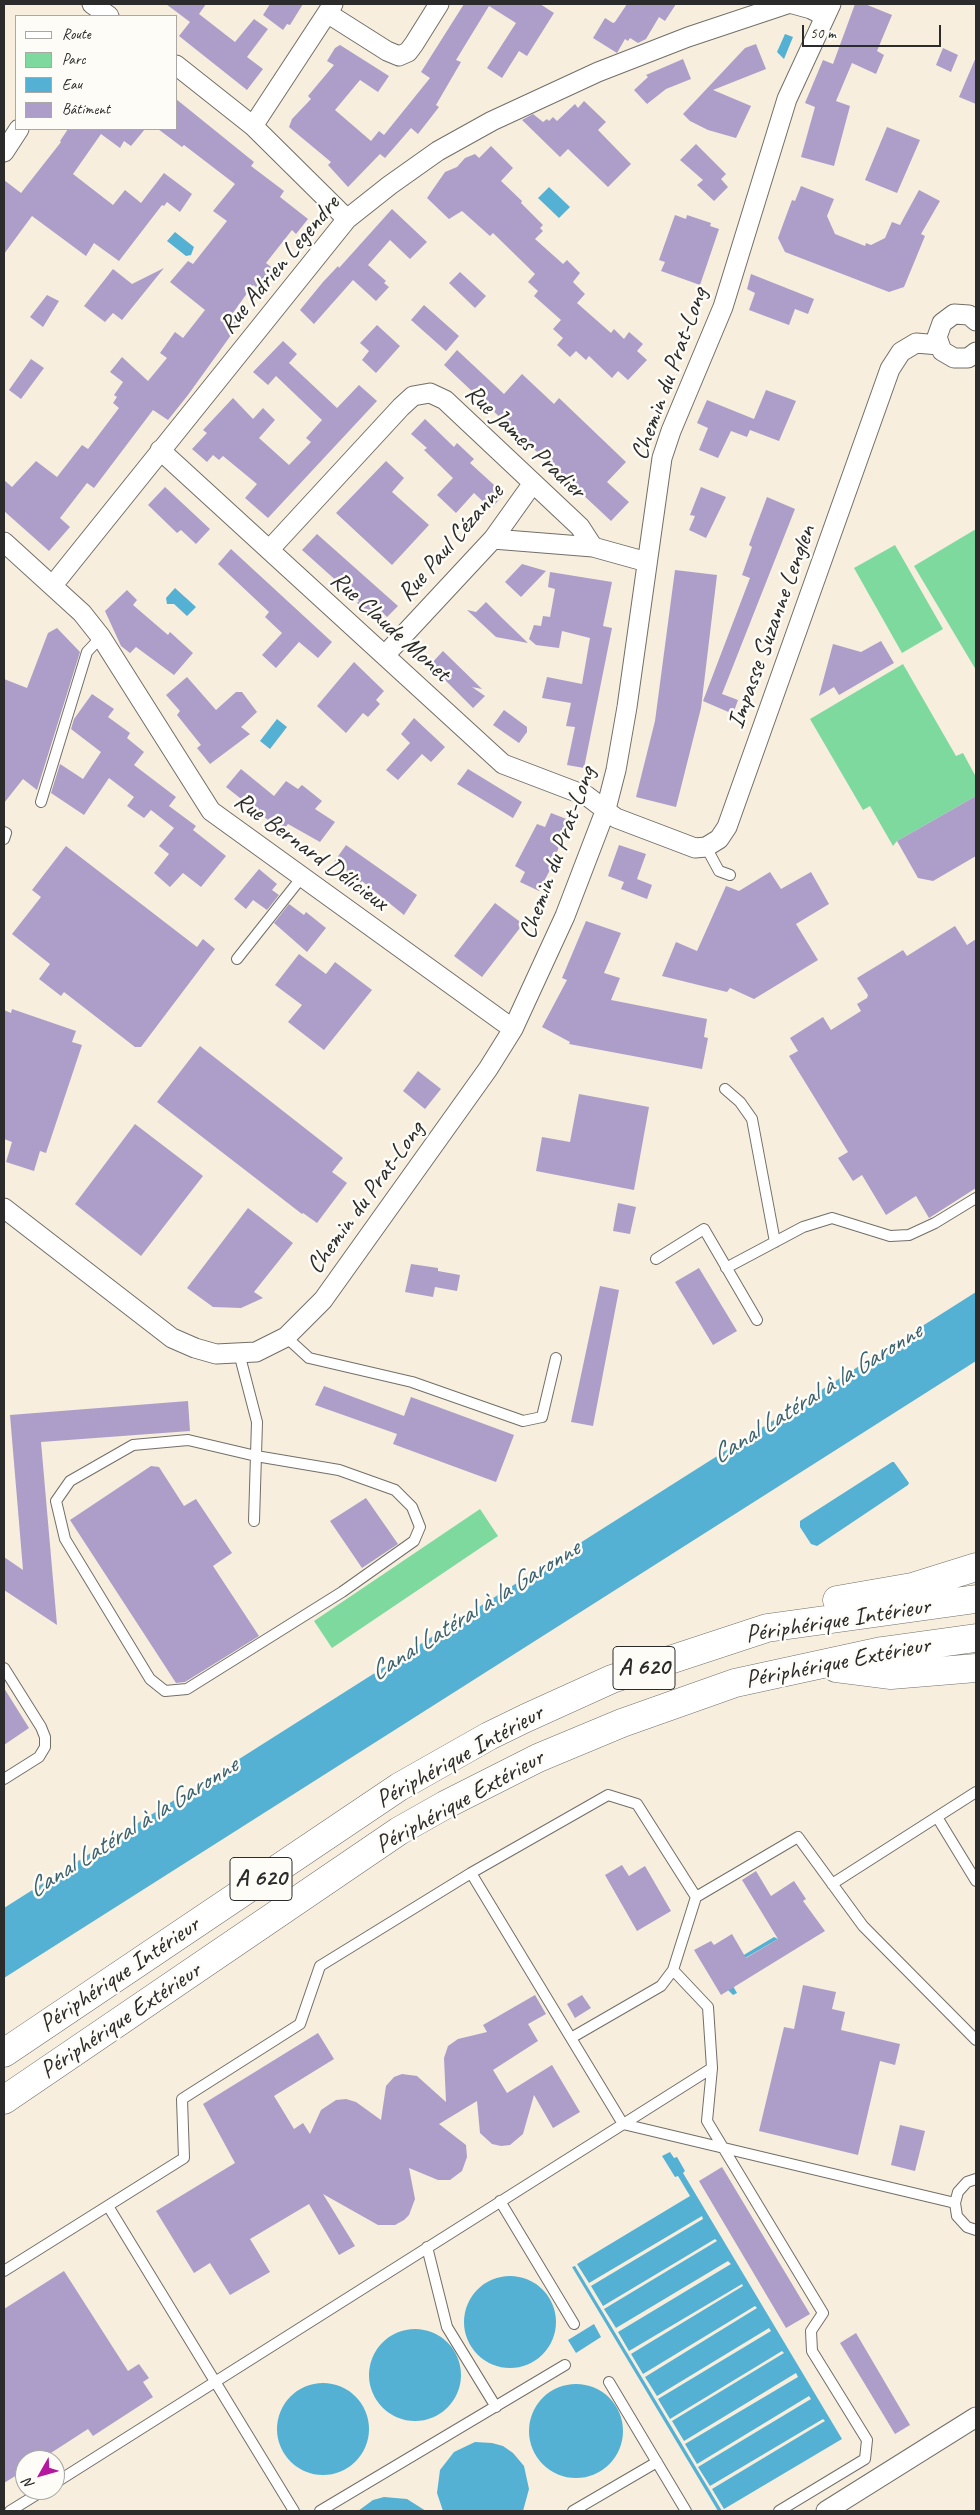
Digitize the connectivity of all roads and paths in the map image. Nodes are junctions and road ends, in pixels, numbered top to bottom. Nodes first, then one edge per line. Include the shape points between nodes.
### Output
1 (439, 4) edge
2 (787, 4) edge
3 (793, 4) edge
4 (330, 9) edge
5 (827, 10) edge
6 (178, 67) edge
7 (253, 126) junction
8 (18, 130) edge
9 (4, 152) edge
10 (347, 219) junction
11 (976, 321) edge
12 (939, 345) junction
13 (975, 354) edge
14 (160, 450) junction
15 (533, 483) junction
16 (493, 539) junction
17 (4, 542) edge
18 (593, 547) junction
19 (269, 550) junction
20 (647, 562) junction
21 (53, 585) junction
22 (100, 637) junction
23 (385, 655) junction
24 (41, 802) dead end
25 (606, 809) junction
26 (4, 832) edge
27 (4, 839) edge
28 (706, 847) junction
29 (730, 875) dead end
30 (302, 877) junction
31 (237, 959) dead end
32 (513, 1029) junction
33 (724, 1089) dead end
34 (976, 1198) edge
35 (4, 1208) edge
36 (775, 1242) junction
37 (656, 1259) dead end
38 (726, 1268) junction
39 (757, 1320) dead end
40 (286, 1338) junction
41 (239, 1354) junction
42 (556, 1358) dead end
43 (256, 1456) junction
44 (254, 1521) dead end
45 (976, 1567) edge
46 (976, 1599) edge
47 (767, 1628) junction
48 (976, 1638) edge
49 (814, 1666) junction
50 (4, 1668) edge
51 (976, 1668) edge
52 (4, 1778) edge
53 (976, 1792) edge
54 (937, 1817) junction
55 (471, 1873) junction
56 (976, 1880) edge
57 (832, 1884) junction
58 (696, 1897) junction
59 (673, 1970) junction
60 (571, 2038) junction
61 (976, 2040) edge
62 (4, 2053) edge
63 (712, 2068) junction
64 (4, 2100) edge
65 (623, 2124) junction
66 (724, 2148) junction
67 (976, 2179) edge
68 (500, 2201) junction
69 (955, 2203) junction
70 (108, 2206) junction
71 (976, 2230) edge
72 (427, 2248) junction
73 (4, 2271) edge
74 (574, 2324) dead end
75 (565, 2365) dead end
76 (215, 2382) junction
77 (608, 2382) dead end
78 (496, 2407) junction
79 (976, 2417) edge
80 (657, 2462) junction
81 (65, 2477) edge
82 (28, 2500) edge
83 (10, 2511) edge
84 (294, 2511) edge
85 (320, 2511) edge
86 (574, 2511) edge
87 (686, 2511) edge
88 (779, 2511) edge
89 (826, 2511) edge

1 - 4 street via 408,52 398,56 386,51
2 - 10 street, Rue Adrien Legendre via 607,68 492,121 438,151
3 - 5 street
4 - 7 street
5 - 20 street, Chemin du Prat-Long via 787,99 723,307 665,449
6 - 7 street
7 - 10 street
8 - 9 street
10 - 14 street, Rue Adrien Legendre
11 - 12 street via 962,314 947,318 938,330
12 - 13 street via 954,358
12 - 28 street, Impasse Suzanne Lenglen via 916,343 901,352 890,369 727,826 719,840
14 - 19 street, Rue Claude Monet
14 - 21 street, Rue Adrien Legendre
15 - 16 street, Rue Paul Cézanne
15 - 18 street, Rue James Pradier via 580,527
15 - 19 street, Rue James Pradier via 445,400 430,393 413,396
16 - 18 street
16 - 23 street, Rue Paul Cézanne
17 - 21 street, Rue Bernard Délicieux
18 - 20 street
19 - 23 street, Rue Claude Monet
20 - 25 street, Chemin du Prat-Long via 626,716
21 - 22 street, Rue Bernard Délicieux via 82,613
22 - 24 lane via 87,652
22 - 30 street, Rue Bernard Délicieux via 211,811
23 - 25 street, Rue Claude Monet via 503,764 587,796
25 - 28 street via 616,818 695,848
25 - 32 street, Chemin du Prat-Long via 565,916
26 - 27 lane
28 - 29 lane via 719,871
30 - 31 lane
30 - 32 street, Rue Bernard Délicieux
32 - 40 street, Chemin du Prat-Long via 431,1151 323,1300
33 - 36 lane via 740,1102 752,1120
34 - 36 lane via 936,1223 909,1235 890,1236 832,1218 803,1227
35 - 41 street, Chemin du Prat-Long via 172,1338 216,1354
36 - 38 lane
37 - 38 lane via 704,1230
38 - 39 lane
40 - 41 street, Chemin du Prat-Long via 256,1352
40 - 42 lane via 309,1358 412,1382 523,1421 542,1417
41 - 43 lane via 258,1422
43 - 43 lane via 188,1440 132,1445 70,1481 56,1501 65,1538 150,1679 165,1691 187,1690 342,1592 414,1542 420,1527 412,1507 395,1490 339,1470
43 - 44 lane
45 - 47 highway via 912,1587 839,1600
46 - 47 highway, Périphérique Intérieur / A 620
47 - 62 highway, Périphérique Intérieur / A 620 via 612,1679 489,1736 391,1792
48 - 49 highway, Périphérique Extérieur / A 620 via 882,1651
49 - 51 highway via 891,1675
49 - 64 highway, Périphérique Extérieur / A 620 via 735,1683 622,1723 538,1758 446,1804 376,1846
50 - 52 lane via 45,1737 45,1747 39,1757
53 - 54 lane
54 - 56 lane
54 - 57 lane
55 - 58 lane via 608,1795 637,1804
55 - 60 lane
55 - 70 lane via 320,1966 300,2024 182,2099 184,2158
57 - 58 lane via 798,1838
57 - 61 lane via 863,1926
58 - 59 lane
59 - 60 lane via 661,1986
59 - 63 lane via 708,2007
60 - 65 lane
63 - 65 lane
63 - 66 lane via 708,2121
65 - 66 lane
65 - 68 lane
66 - 69 lane
66 - 88 lane via 823,2313 811,2331 812,2351 867,2440 865,2459
67 - 69 lane via 967,2182 958,2192
68 - 72 lane
68 - 74 lane
69 - 71 lane via 957,2216 967,2227
70 - 73 lane
70 - 76 lane
72 - 76 lane
72 - 78 lane via 447,2327
75 - 78 lane
76 - 81 lane
76 - 84 lane
77 - 80 lane
78 - 85 lane
79 - 89 street
80 - 86 lane
80 - 87 lane
82 - 83 lane

